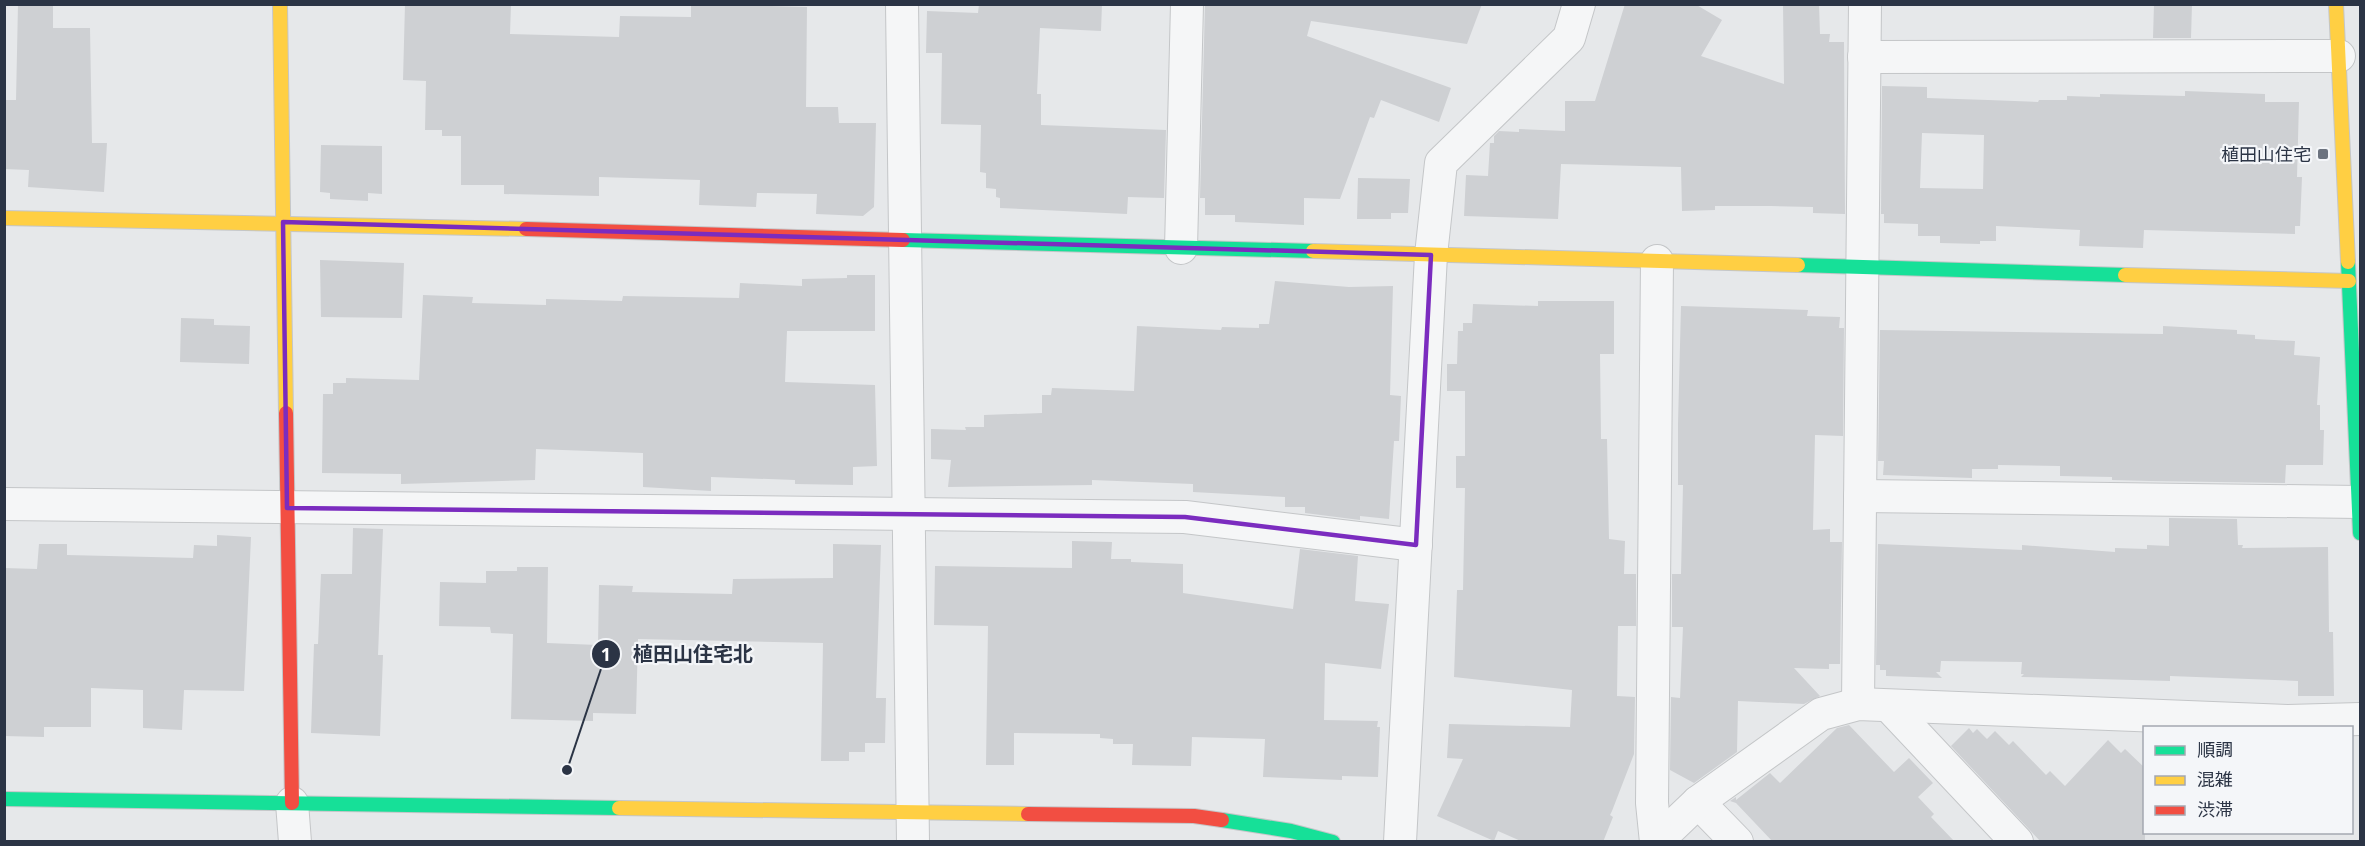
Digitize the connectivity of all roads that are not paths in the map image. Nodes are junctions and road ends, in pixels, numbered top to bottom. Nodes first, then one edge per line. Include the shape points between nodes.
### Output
1 (280, 4) edge
2 (902, 4) edge
3 (1187, 4) edge
4 (1579, 4) edge
5 (1865, 4) edge
6 (2336, 4) edge
7 (2339, 56) junction
8 (1864, 57) junction
9 (4, 218) edge
10 (283, 222) junction
11 (905, 241) junction
12 (1181, 248) junction
13 (1431, 255) junction
14 (1657, 261) junction
15 (1862, 268) junction
16 (2349, 280) junction
17 (1860, 496) junction
18 (4, 504) edge
19 (287, 508) junction
20 (908, 515) junction
21 (2360, 517) edge
22 (1416, 545) junction
23 (1858, 704) junction
24 (1890, 707) junction
25 (2361, 719) edge
26 (4, 799) edge
27 (1698, 802) junction
28 (292, 803) junction
29 (912, 826) edge
30 (296, 842) edge
31 (1333, 842) edge
32 (1400, 842) edge
33 (1656, 842) edge
34 (1737, 842) edge
35 (2017, 842) edge

1 - 10 street
2 - 11 street
3 - 12 street
4 - 13 street via 1569,38 1441,163
5 - 8 street
6 - 7 street
7 - 8 street
7 - 16 street
8 - 15 street
9 - 10 street
10 - 11 street
10 - 19 street
11 - 12 street
11 - 20 street
12 - 13 street
13 - 14 street
13 - 22 street
14 - 15 street
14 - 33 street via 1652,792
15 - 16 street
15 - 17 street
16 - 21 street
17 - 21 street
17 - 23 street
18 - 19 street
19 - 20 street
19 - 28 street
20 - 22 street via 1185,517
20 - 29 street
22 - 32 street
23 - 24 street
23 - 27 street via 1821,714
24 - 25 street via 2288,721
24 - 35 street
26 - 28 street
27 - 33 street
27 - 34 street
28 - 29 street
28 - 30 street
29 - 31 street via 1194,816 1291,831

